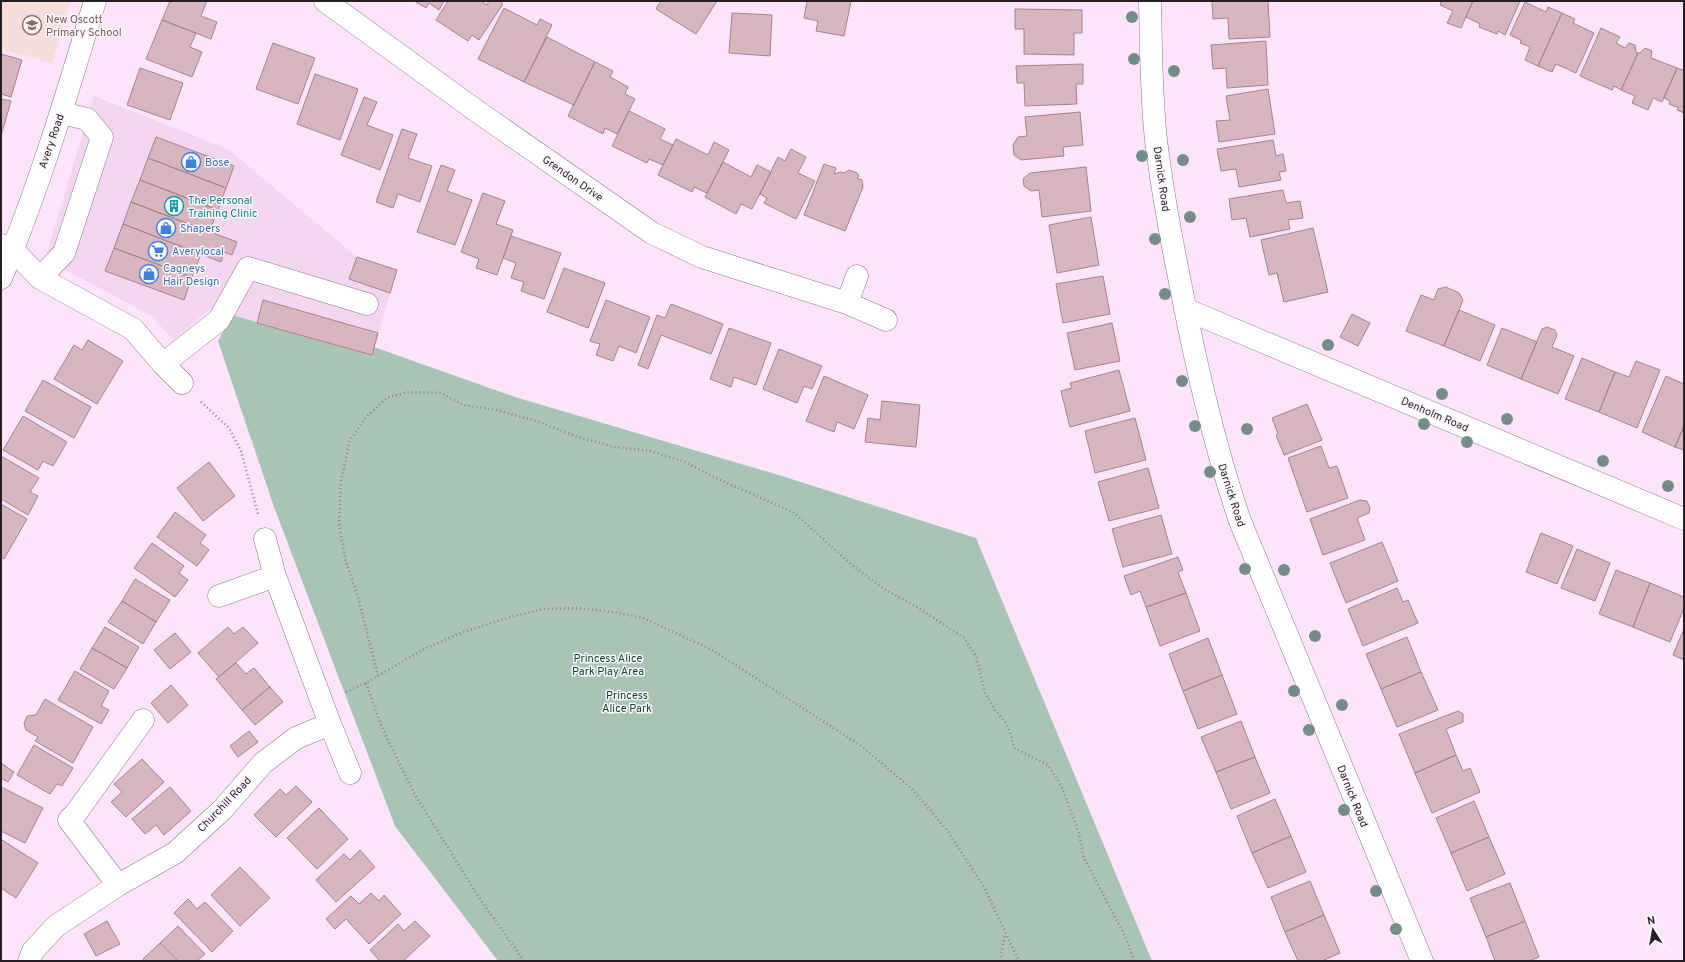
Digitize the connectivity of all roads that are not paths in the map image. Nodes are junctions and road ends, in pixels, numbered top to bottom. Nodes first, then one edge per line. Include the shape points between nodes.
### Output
1 (95, 1) edge
2 (325, 1) edge
3 (1150, 1) edge
4 (61, 113) junction
5 (7, 248) edge
6 (857, 276) dead end
7 (1, 278) edge
8 (40, 278) junction
9 (847, 303) junction
10 (366, 304) dead end
11 (1185, 309) junction
12 (886, 320) dead end
13 (163, 364) junction
14 (182, 383) road end
15 (1684, 519) edge
16 (265, 539) road end
17 (275, 576) junction
18 (219, 596) dead end
19 (143, 720) dead end
20 (330, 724) junction
21 (350, 773) dead end
22 (118, 885) junction
23 (29, 961) edge
24 (1422, 961) edge

1 - 4 street, Avery Road
2 - 9 street, Grendon Drive via 652,233 702,257
3 - 11 street, Darnick Road via 1156,139
4 - 5 street, Avery Road
4 - 8 street via 88,120 102,137 64,253
5 - 7 street, Avery Road
5 - 8 street
6 - 9 street
8 - 13 street via 133,329
9 - 12 street, Grendon Drive
10 - 13 street via 248,268 219,320
11 - 15 street, Denholm Road
11 - 24 street, Darnick Road via 1212,430 1240,521
13 - 14 street
16 - 17 street
17 - 18 street
17 - 20 street
19 - 22 street via 69,820
20 - 21 street
20 - 22 street, Churchill Road via 296,738 263,763 222,810 175,853
22 - 23 street, Churchill Road via 56,926 33,951

